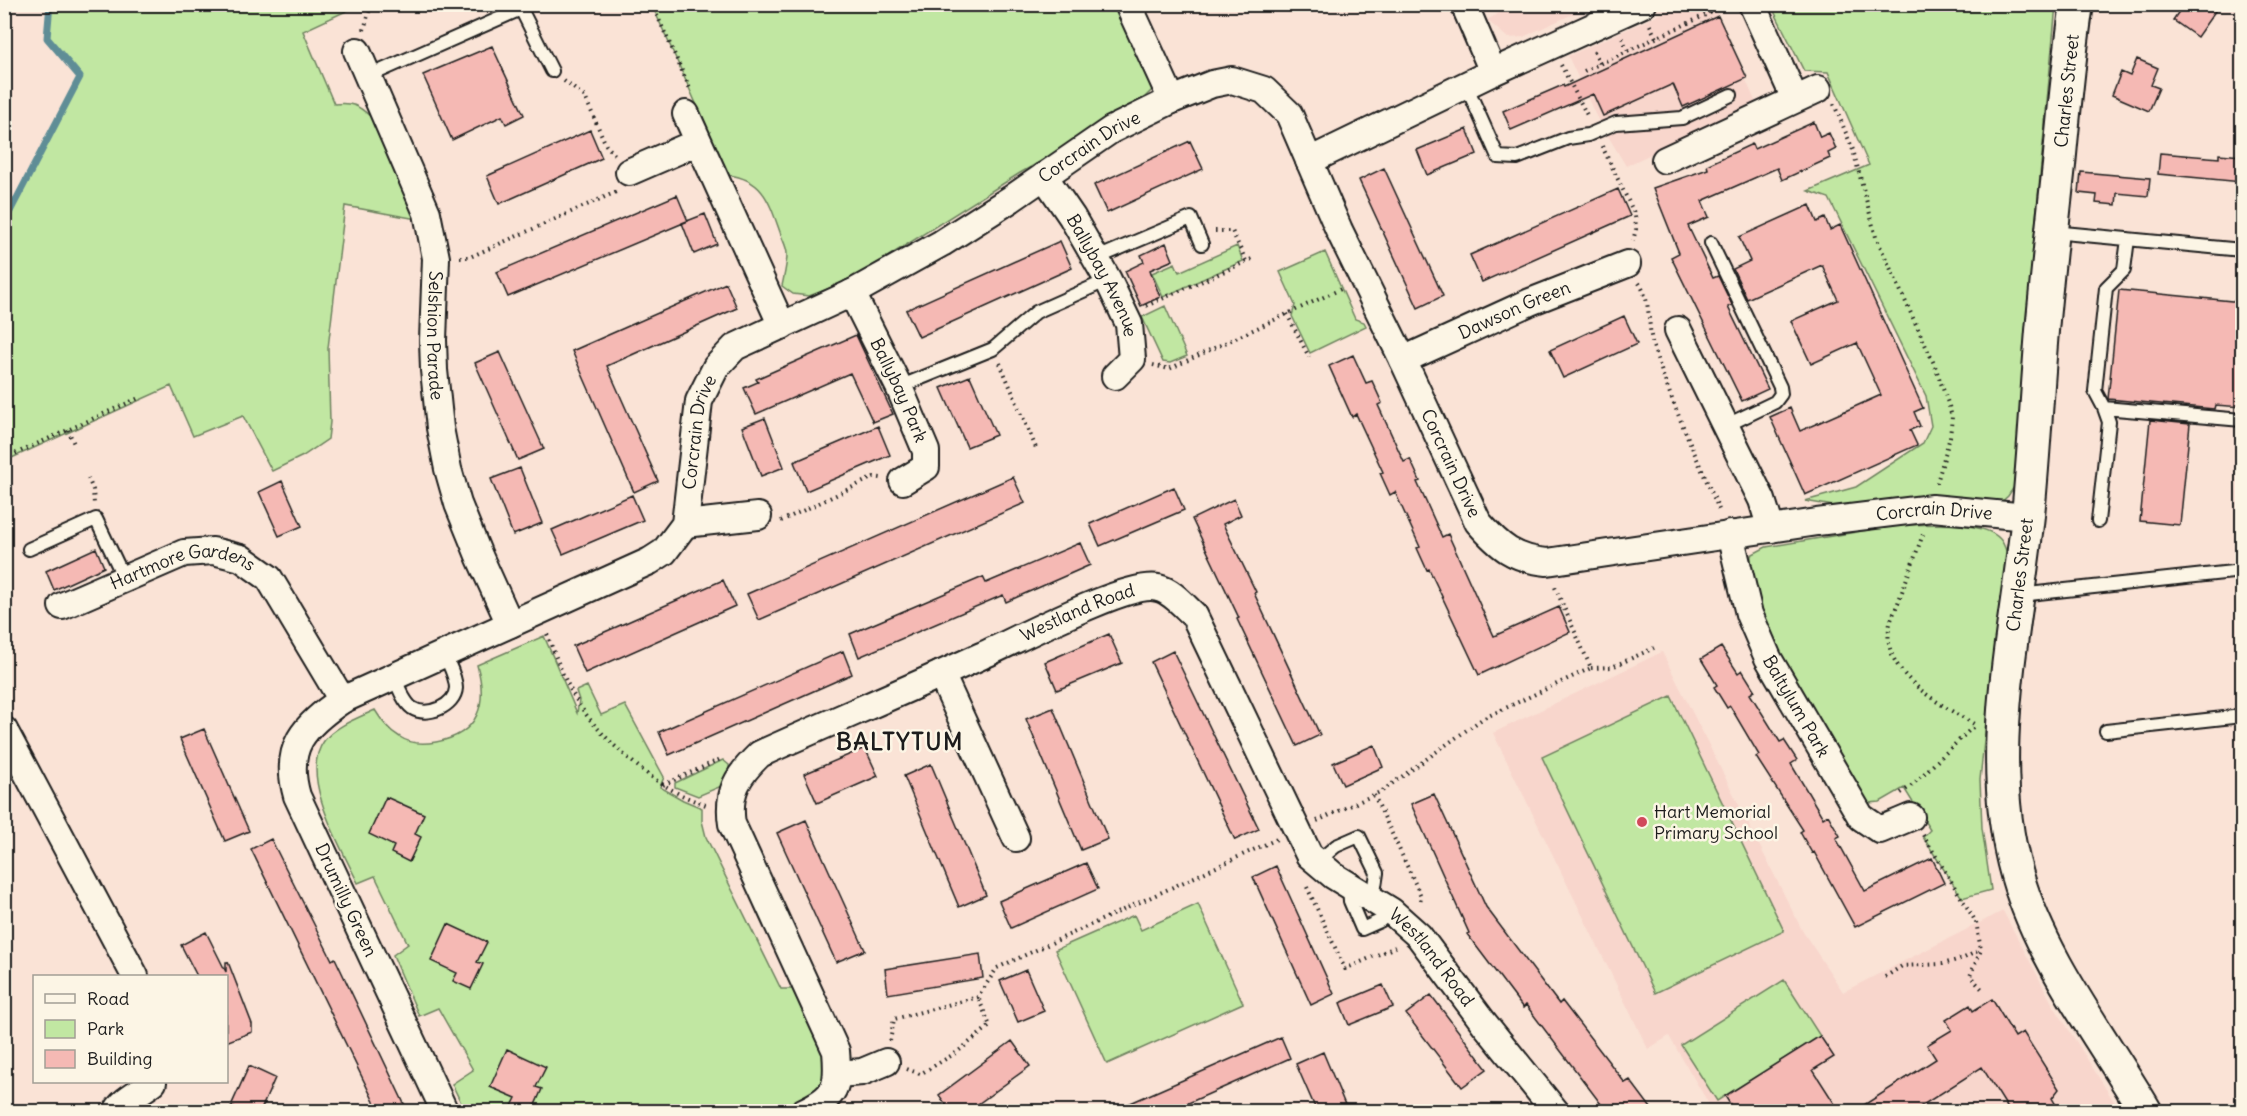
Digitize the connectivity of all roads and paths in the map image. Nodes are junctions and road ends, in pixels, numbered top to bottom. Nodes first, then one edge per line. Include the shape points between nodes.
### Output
1 (652, 4) edge
2 (1128, 4) edge
3 (1464, 4) edge
4 (1642, 4) edge
5 (1706, 4) edge
6 (1752, 4) edge
7 (2077, 4) edge
8 (1551, 46) junction
9 (357, 51) dead end
10 (552, 71) joint
11 (1584, 71) dead end
12 (1493, 72) junction
13 (369, 76) junction
14 (1466, 85) junction
15 (1807, 94) junction
16 (1731, 95) dead end
17 (1172, 100) junction
18 (686, 114) joint
19 (1595, 132) junction
20 (698, 142) junction
21 (1665, 160) dead end
22 (1309, 161) junction
23 (629, 172) junction
24 (1044, 176) junction
25 (1197, 231) junction
26 (2052, 232) junction
27 (2128, 239) junction
28 (1711, 243) dead end
29 (1202, 244) dead end
30 (2242, 250) edge
31 (436, 258) junction
32 (1252, 259) dead end
33 (1246, 262) junction
34 (1627, 264) junction
35 (1103, 269) junction
36 (1363, 279) junction
37 (852, 293) junction
38 (1159, 301) dead end
39 (1287, 314) junction
40 (782, 326) junction
41 (1678, 330) dead end
42 (993, 349) junction
43 (1309, 357) dead end
44 (1403, 360) junction
45 (1123, 367) joint
46 (899, 387) junction
47 (141, 397) dead end
48 (2104, 408) junction
49 (2242, 420) edge
50 (1725, 426) junction
51 (68, 429) junction
52 (75, 446) dead end
53 (1036, 448) dead end
54 (10, 456) dead end
55 (88, 478) dead end
56 (903, 481) joint
57 (1932, 508) junction
58 (758, 516) joint
59 (2027, 517) junction
60 (96, 519) junction
61 (2098, 520) dead end
62 (685, 524) junction
63 (1771, 529) junction
64 (1730, 534) junction
65 (28, 549) dead end
66 (1547, 562) junction
67 (2242, 571) edge
68 (124, 578) junction
69 (2018, 595) junction
70 (62, 606) dead end
71 (538, 611) junction
72 (510, 624) junction
73 (1654, 648) dead end
74 (444, 653) junction
75 (1591, 668) junction
76 (941, 674) junction
77 (394, 676) junction
78 (342, 700) junction
79 (2242, 716) edge
80 (4, 730) edge
81 (1989, 731) junction
82 (2106, 731) dead end
83 (760, 754) junction
84 (663, 785) junction
85 (1374, 795) junction
86 (1897, 795) dead end
87 (730, 813) junction
88 (1911, 818) joint
89 (1297, 830) junction
90 (1016, 838) dead end
91 (1317, 862) junction
92 (1382, 905) junction
93 (1419, 936) junction
94 (1981, 950) junction
95 (134, 975) edge
96 (1885, 977) dead end
97 (1982, 988) dead end
98 (978, 997) junction
99 (886, 1062) junction
100 (838, 1074) junction
101 (152, 1083) edge
102 (117, 1112) edge
103 (445, 1112) edge
104 (803, 1112) edge
105 (1556, 1112) edge
106 (2146, 1112) edge

1 - 18 path via 693,96
2 - 17 street
3 - 12 street
4 - 8 street
5 - 11 path via 1710,14
6 - 15 street
7 - 26 street, Charles Street
8 - 12 street
8 - 19 path
9 - 13 street, Selshion Parade
10 - 13 lane via 521,9
10 - 23 path via 585,98 606,145
12 - 14 street
13 - 31 street, Selshion Parade via 427,213
14 - 19 lane via 1498,157 1517,158
14 - 22 street
15 - 21 street
15 - 57 path via 1833,102 1862,181 1876,237 1935,366 1949,406 1950,437
16 - 19 lane via 1682,118 1616,123
17 - 22 street, Corcrain Drive via 1232,80 1264,90 1289,114
17 - 24 street, Corcrain Drive via 1111,130
18 - 20 street
19 - 34 path via 1635,215 1636,229
20 - 23 street
20 - 40 street
22 - 36 street, Corcrain Drive
23 - 31 path via 619,190 470,257
24 - 35 street, Ballybay Avenue
24 - 37 street, Corcrain Drive via 942,243
25 - 29 lane
25 - 33 path via 1232,231
25 - 35 lane via 1191,218
26 - 27 lane
26 - 59 street, Charles Street
27 - 30 lane
27 - 48 lane via 2124,270 2106,288 2096,391
28 - 50 lane via 1781,394 1775,402
31 - 72 street, Selshion Parade via 434,370 448,469 458,504
32 - 33 path
33 - 38 path
34 - 44 street, Dawson Green via 1530,302
34 - 64 path via 1646,293 1649,335 1670,398
35 - 42 lane via 1036,312
35 - 45 street, Ballybay Avenue via 1128,324
36 - 39 path
36 - 44 street, Corcrain Drive
37 - 40 street, Corcrain Drive
37 - 46 street, Ballybay Park
39 - 43 path
39 - 45 path via 1169,369
40 - 62 street, Corcrain Drive via 735,348 716,367 699,401
41 - 50 street
42 - 46 lane
42 - 53 path
44 - 66 street, Corcrain Drive via 1478,522 1509,553
46 - 56 street, Ballybay Park via 926,451 926,467
47 - 51 path
48 - 49 lane
48 - 61 lane via 2109,423
50 - 63 street via 1762,500
51 - 52 path
51 - 54 path
55 - 60 path
56 - 58 path via 874,477 775,524
57 - 59 street, Corcrain Drive
57 - 63 street, Corcrain Drive
57 - 81 path via 1889,629 1890,649 1916,687
58 - 62 street
59 - 69 street, Charles Street
60 - 65 lane
60 - 68 lane
62 - 71 street via 664,552 650,561
63 - 64 street, Corcrain Drive
64 - 66 street, Corcrain Drive
64 - 88 street, Baltylum Park via 1749,614 1768,658 1861,817 1880,830
66 - 75 path via 1550,578
67 - 69 lane
68 - 70 street, Hartmore Gardens
68 - 78 street, Hartmore Gardens via 184,553 213,551 241,558 269,578
69 - 81 street, Charles Street
71 - 72 street
71 - 84 path via 575,703 608,738
72 - 74 street
73 - 75 path via 1612,668
74 - 77 street
74 - 77 lane via 456,689 452,699 441,708 427,712 413,708
75 - 85 path via 1482,719
76 - 83 street, Westland Road
76 - 89 street, Westland Road via 1092,604 1139,588 1157,587 1194,615
76 - 90 street
77 - 78 street
78 - 103 street, Drumilly Green via 317,717 304,732 294,754 292,778
79 - 82 lane
80 - 95 street
81 - 86 path
81 - 106 street, Charles Street via 2020,884 2034,920 2061,976
83 - 84 path via 722,758
83 - 87 street, Westland Road via 741,772
84 - 87 path
85 - 89 path
85 - 93 path via 1420,896
87 - 100 street via 836,1051
88 - 94 path via 1976,922
89 - 91 street, Westland Road via 1309,855
89 - 98 path via 997,968
91 - 92 street, Westland Road
91 - 92 lane via 1336,846 1359,836 1377,873
92 - 93 street, Westland Road
93 - 105 street, Westland Road
94 - 96 path via 1943,964 1902,966
94 - 97 path via 1970,976
98 - 99 path via 894,1019
98 - 99 path via 990,1026 956,1053 920,1074
99 - 100 street via 862,1072
100 - 104 street via 834,1090 822,1103
101 - 102 street via 119,1105

